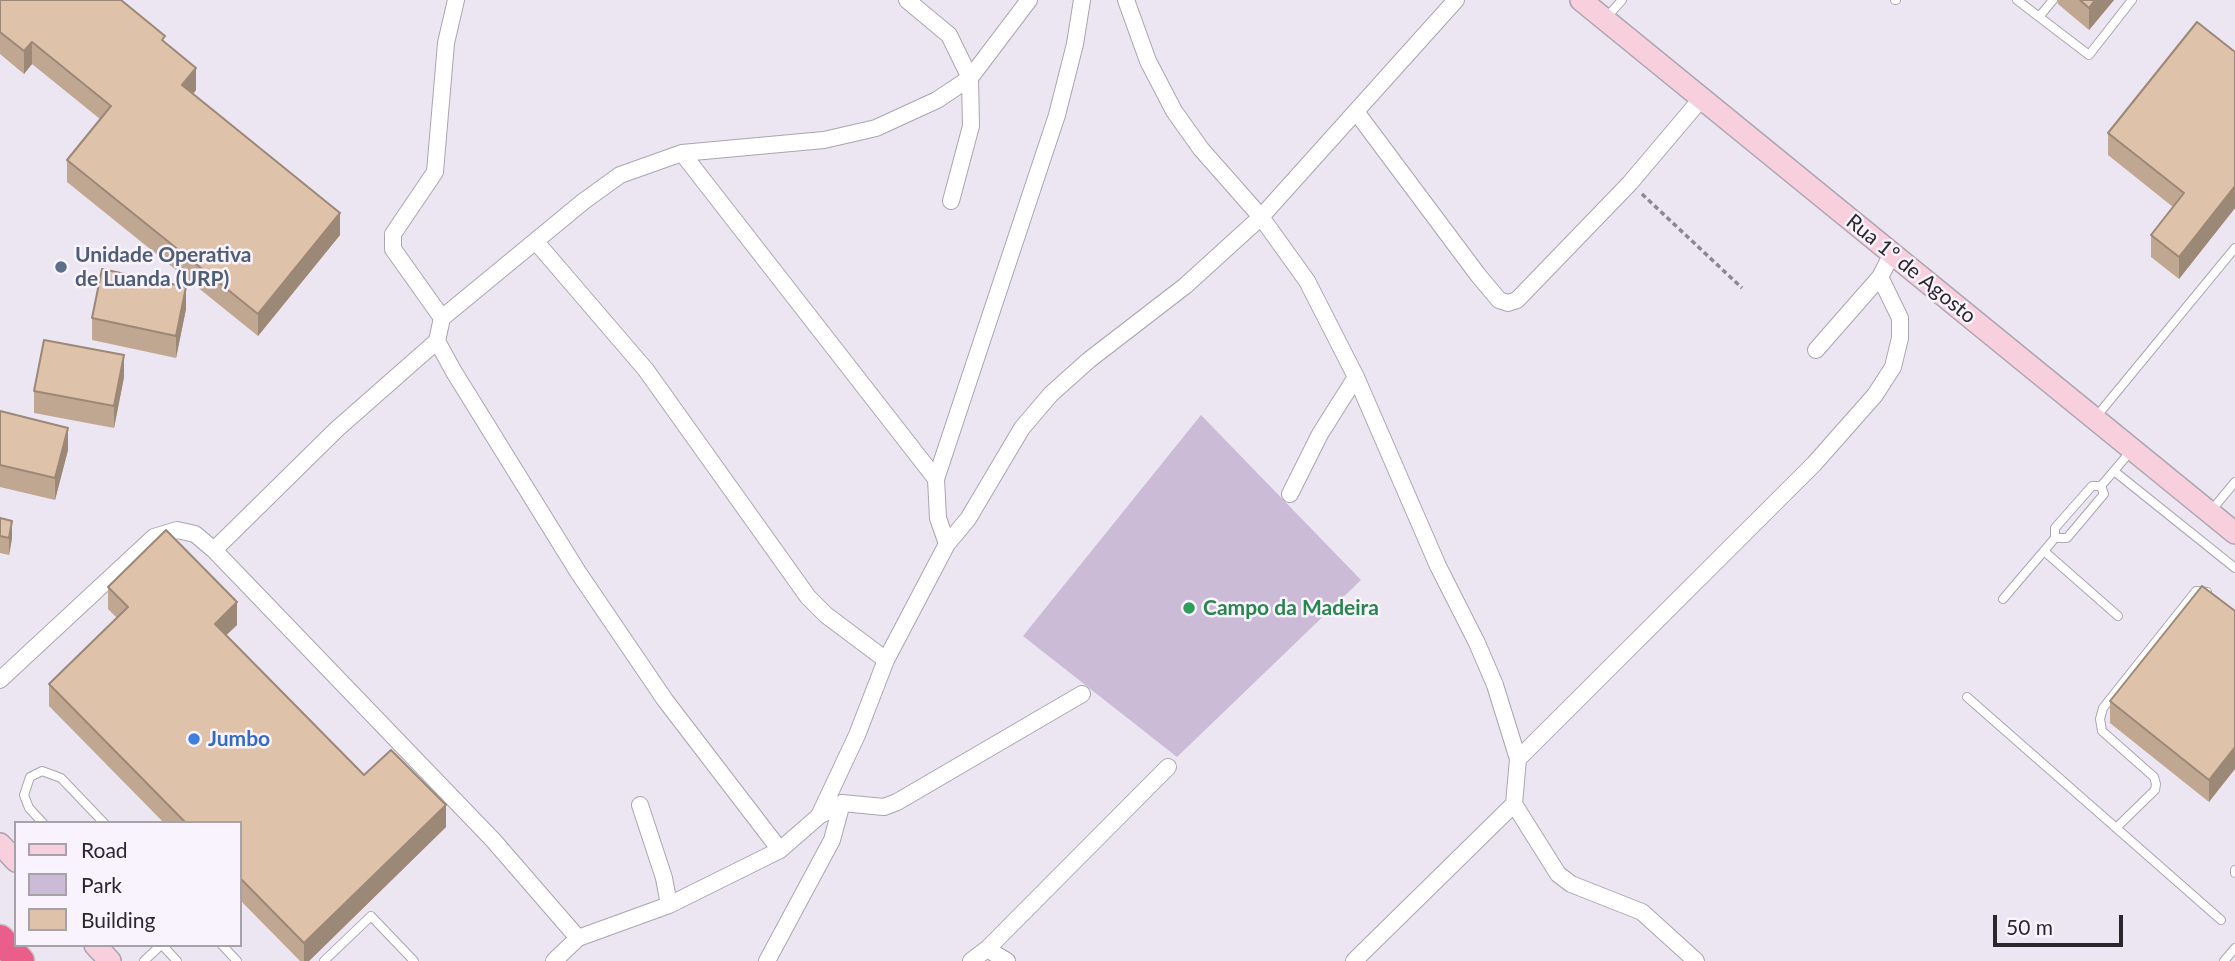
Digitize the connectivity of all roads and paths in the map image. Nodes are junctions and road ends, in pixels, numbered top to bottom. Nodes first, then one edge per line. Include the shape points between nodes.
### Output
1 (456, 0) edge
2 (907, 0) edge
3 (1029, 0) edge
4 (1082, 0) edge
5 (1126, 0) edge
6 (1456, 0) edge
7 (1622, 0) edge
8 (2017, 0) edge
9 (2053, 0) edge
10 (2132, 0) edge
11 (1586, 2) edge
12 (2039, 17) junction
13 (1604, 20) junction
14 (970, 78) junction
15 (1701, 99) junction
16 (1357, 113) junction
17 (682, 153) junction
18 (1630, 183) junction
19 (951, 201) dead end
20 (1261, 217) junction
21 (537, 243) junction
22 (2235, 248) edge
23 (1892, 254) junction
24 (1880, 277) junction
25 (1742, 288) dead end
26 (442, 318) junction
27 (437, 341) junction
28 (1816, 350) dead end
29 (1356, 377) junction
30 (2095, 419) junction
31 (2133, 450) junction
32 (2114, 471) junction
33 (936, 479) junction
34 (2235, 482) edge
35 (2101, 486) junction
36 (1290, 494) dead end
37 (2210, 512) junction
38 (2235, 533) edge
39 (2056, 538) junction
40 (947, 544) junction
41 (214, 550) junction
42 (2045, 551) junction
43 (2235, 568) edge
44 (2215, 597) edge
45 (2003, 599) dead end
46 (2118, 616) dead end
47 (887, 660) junction
48 (0, 680) edge
49 (1082, 694) dead end
50 (1967, 697) dead end
51 (1518, 759) junction
52 (1168, 767) dead end
53 (842, 803) junction
54 (1514, 804) junction
55 (640, 805) dead end
56 (819, 816) junction
57 (41, 821) edge
58 (102, 821) edge
59 (2116, 828) junction
60 (0, 844) edge
61 (780, 850) junction
62 (14, 859) edge
63 (669, 905) junction
64 (2221, 920) dead end
65 (578, 938) junction
66 (0, 939) edge
67 (97, 947) edge
68 (159, 947) edge
69 (163, 947) edge
70 (224, 947) edge
71 (2235, 948) edge
72 (987, 949) junction
73 (2225, 960) edge
74 (20, 961) edge
75 (110, 961) edge
76 (144, 961) edge
77 (177, 961) edge
78 (237, 961) edge
79 (324, 961) edge
80 (414, 961) edge
81 (554, 961) edge
82 (766, 961) edge
83 (971, 961) edge
84 (1007, 961) edge
85 (1354, 961) edge
86 (1696, 961) edge

1 - 26 street via 446,43 435,172 391,240
2 - 14 street via 949,35
3 - 14 street
4 - 33 street via 1057,115
5 - 20 street via 1148,61 1174,111
6 - 16 street
7 - 13 lane
8 - 12 lane
9 - 12 lane
10 - 12 lane via 2089,55
11 - 13 main road, Rua 1º de Agosto
13 - 15 main road, Rua 1º de Agosto
14 - 17 street via 937,100 876,128 824,140
14 - 19 street via 971,126
15 - 18 street
15 - 23 main road, Rua 1º de Agosto
16 - 18 street via 1478,275 1499,300 1508,303 1517,300
16 - 20 street
17 - 21 street via 608,182
17 - 33 street
18 - 25 path
20 - 29 street via 1307,281
20 - 40 street via 1185,286 1051,394 1022,428 968,519
21 - 26 street
21 - 47 street via 646,370 808,597
22 - 30 lane
23 - 24 street
23 - 30 main road, Rua 1º de Agosto
24 - 28 street
24 - 51 street via 1900,318 1900,328 1893,367 1875,395 1814,464
26 - 27 street
27 - 41 street
27 - 61 street via 578,572 665,700
29 - 36 street
29 - 51 street via 1438,566 1482,654
30 - 31 main road, Rua 1º de Agosto
31 - 32 lane
31 - 37 main road, Rua 1º de Agosto
32 - 35 lane
32 - 43 lane
33 - 40 street via 938,518
34 - 37 lane
35 - 39 lane via 2092,486 2055,528
35 - 39 lane via 2104,494 2067,538
37 - 38 main road, Rua 1º de Agosto
39 - 42 lane
40 - 47 street
41 - 48 street via 186,531 154,537
41 - 65 street via 493,841
42 - 45 lane
42 - 46 lane
44 - 59 lane via 2196,591 2102,708 2102,731 2154,777 2156,784
47 - 56 street
49 - 53 street via 897,802 877,807
50 - 59 lane
51 - 54 street
52 - 72 street
53 - 56 street
53 - 82 street via 832,840
54 - 85 street
54 - 86 street via 1558,874 1571,884 1642,912
55 - 63 street
56 - 61 street
57 - 58 lane via 23,795 30,777 42,771 61,778
59 - 64 lane
60 - 62 main road
61 - 63 street
63 - 65 street
65 - 81 street
66 - 74 highway
67 - 75 main road
68 - 76 lane
69 - 77 lane
70 - 78 lane
71 - 73 lane
72 - 83 street
72 - 84 street
79 - 80 lane via 371,916

